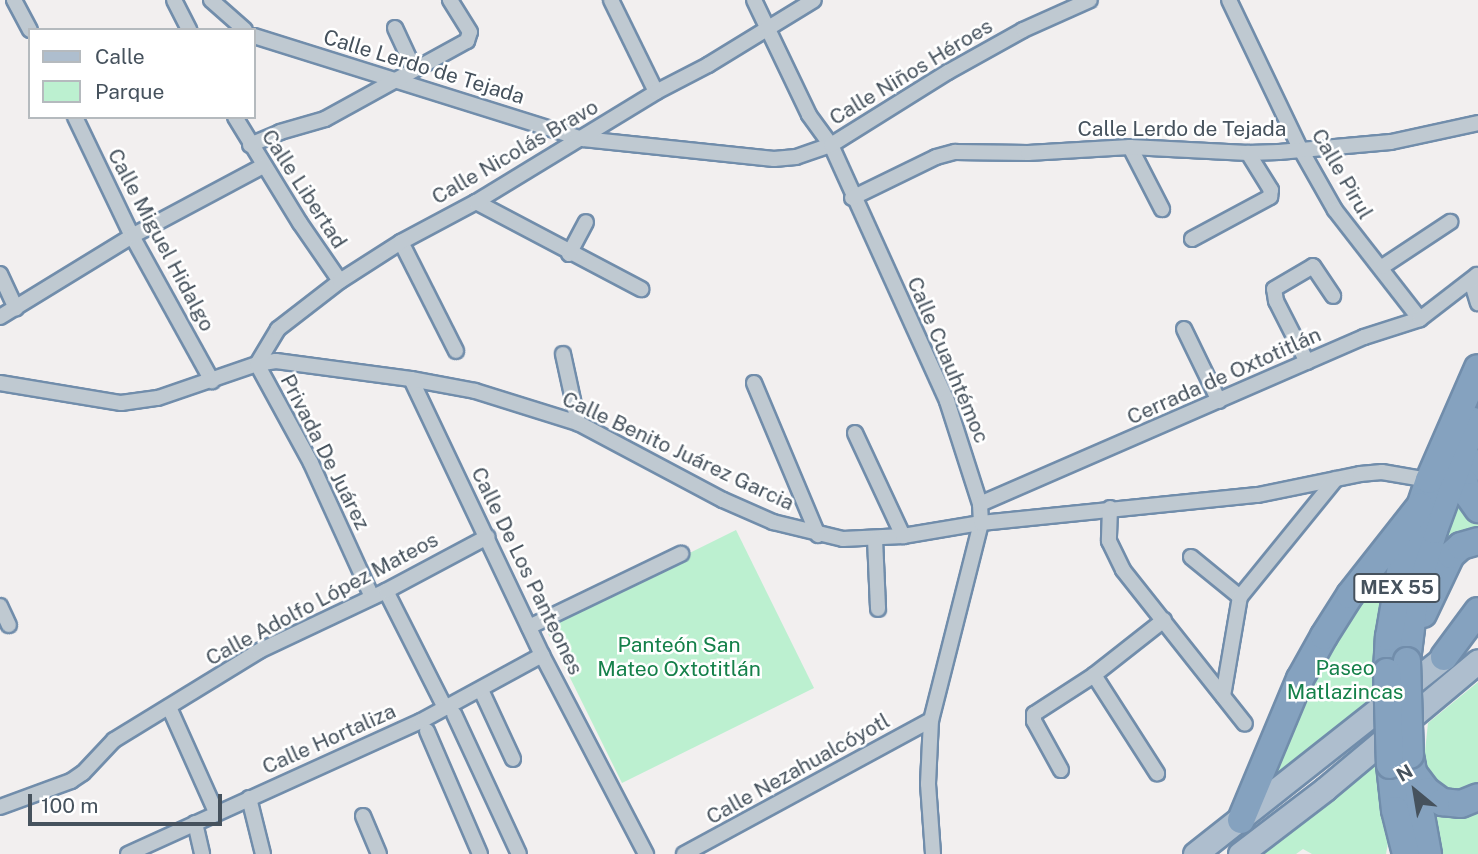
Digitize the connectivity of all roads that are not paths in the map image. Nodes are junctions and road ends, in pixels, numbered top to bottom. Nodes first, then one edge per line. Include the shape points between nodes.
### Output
1 (14, 0) edge
2 (174, 0) edge
3 (211, 0) edge
4 (450, 0) edge
5 (611, 0) edge
6 (754, 0) edge
7 (814, 0) edge
8 (1090, 0) edge
9 (1229, 0) edge
10 (29, 28) edge
11 (188, 28) edge
12 (243, 28) edge
13 (395, 28) dead end
14 (768, 29) junction
15 (256, 37) edge
16 (414, 69) junction
17 (394, 81) junction
18 (656, 92) junction
19 (76, 119) edge
20 (236, 119) edge
21 (1478, 123) edge
22 (583, 139) junction
23 (250, 145) junction
24 (831, 145) junction
25 (1130, 147) junction
26 (1301, 150) junction
27 (1248, 153) junction
28 (264, 166) junction
29 (852, 198) junction
30 (477, 202) junction
31 (1162, 209) dead end
32 (586, 222) dead end
33 (1450, 222) dead end
34 (132, 236) junction
35 (1192, 239) dead end
36 (401, 242) junction
37 (569, 254) junction
38 (1382, 267) junction
39 (0, 274) edge
40 (1478, 274) edge
41 (341, 281) junction
42 (641, 289) dead end
43 (1333, 296) dead end
44 (1478, 303) edge
45 (16, 309) junction
46 (0, 317) edge
47 (1420, 319) junction
48 (1184, 328) dead end
49 (456, 351) dead end
50 (563, 354) dead end
51 (1307, 362) junction
52 (257, 364) junction
53 (1478, 368) edge
54 (411, 379) junction
55 (212, 381) junction
56 (754, 383) dead end
57 (3, 386) edge
58 (1219, 401) junction
59 (578, 423) junction
60 (1476, 426) edge
61 (855, 433) dead end
62 (1336, 479) junction
63 (1429, 480) junction
64 (980, 505) junction
65 (1420, 506) junction
66 (1110, 508) junction
67 (1478, 509) edge
68 (981, 523) junction
69 (818, 535) junction
70 (903, 536) junction
71 (487, 537) junction
72 (874, 539) junction
73 (1478, 541) edge
74 (681, 554) dead end
75 (1191, 557) dead end
76 (386, 591) junction
77 (372, 597) junction
78 (1240, 597) junction
79 (0, 606) edge
80 (877, 609) dead end
81 (1478, 611) edge
82 (1164, 620) junction
83 (9, 625) dead end
84 (529, 627) junction
85 (542, 655) junction
86 (1444, 657) joint
87 (1402, 658) junction
88 (1478, 661) edge
89 (1094, 675) junction
90 (481, 690) junction
91 (1223, 696) junction
92 (169, 706) junction
93 (450, 711) junction
94 (931, 720) junction
95 (1245, 724) dead end
96 (427, 731) dead end
97 (513, 759) dead end
98 (1404, 764) junction
99 (1061, 771) dead end
100 (1157, 773) dead end
101 (1478, 797) edge
102 (249, 798) junction
103 (0, 807) edge
104 (216, 812) junction
105 (363, 816) dead end
106 (1241, 820) junction
107 (195, 823) junction
108 (128, 854) edge
109 (202, 854) edge
110 (263, 854) edge
111 (379, 854) edge
112 (480, 854) edge
113 (519, 854) edge
114 (646, 854) edge
115 (684, 854) edge
116 (933, 854) edge
117 (1195, 854) edge
118 (1240, 854) edge
119 (1406, 854) edge
120 (1428, 854) edge

1 - 10 street
2 - 11 street
3 - 12 street
4 - 16 street via 470,32 469,39
5 - 18 street
6 - 14 street, Calle Cuauhtémoc
7 - 14 street, Calle Nicolás Bravo
8 - 24 street, Calle Niños Héroes via 1023,30
9 - 26 street, Calle Pirul
13 - 16 street
14 - 18 street, Calle Nicolás Bravo
14 - 24 street, Calle Cuauhtémoc via 809,115
15 - 17 street, Calle Lerdo de Tejada
16 - 17 street
17 - 22 street, Calle Lerdo de Tejada
17 - 23 street via 325,119
18 - 22 street, Calle Nicolás Bravo
19 - 34 street, Calle Miguel Hidalgo
20 - 23 street, Calle Libertad
21 - 26 street, Calle Lerdo de Tejada via 1391,142
22 - 24 street, Calle Lerdo de Tejada via 752,159 796,157
22 - 30 street, Calle Nicolás Bravo
23 - 28 street, Calle Libertad
24 - 29 street, Calle Cuauhtémoc
25 - 27 street, Calle Lerdo de Tejada
25 - 29 street, Calle Lerdo de Tejada via 955,152
25 - 31 street
26 - 27 street, Calle Lerdo de Tejada
26 - 38 street, Calle Pirul via 1335,210
27 - 35 street via 1271,190 1270,197
28 - 34 street
28 - 41 street, Calle Libertad
29 - 64 street, Calle Cuauhtémoc via 947,401
30 - 36 street, Calle Nicolás Bravo
30 - 37 street
32 - 37 street
33 - 38 street
34 - 45 street
34 - 55 street, Calle Miguel Hidalgo
36 - 41 street, Calle Nicolás Bravo
36 - 49 street
37 - 42 street
38 - 47 street, Calle Pirul
39 - 45 street
40 - 44 street via 1473,287
40 - 47 street, Cerrada de Oxtotitlán
41 - 52 street, Calle Nicolás Bravo via 278,329
43 - 51 street via 1313,267 1274,289
45 - 46 street
47 - 51 street, Cerrada de Oxtotitlán
48 - 58 street
50 - 59 street
51 - 58 street, Cerrada de Oxtotitlán
52 - 54 street, Calle Benito Juárez Garcia via 286,362
52 - 55 street, Calle Benito Juárez Garcia
52 - 77 street, Privada De Juárez via 311,463
53 - 63 highway, MEX 55
54 - 59 street, Calle Benito Juárez Garcia via 475,391
54 - 71 street, Calle De Los Panteones
55 - 57 street, Calle Benito Juárez Garcia via 121,403
56 - 69 street
58 - 64 street, Cerrada de Oxtotitlán
59 - 69 street, Calle Benito Juárez Garcia via 723,500
60 - 67 highway via 1464,475
60 - 87 highway, MEX 55 via 1434,530
61 - 70 street
62 - 63 street, Calle Benito Juárez Garcia via 1382,472
62 - 66 street, Calle Benito Juárez Garcia via 1258,495
62 - 78 street
63 - 65 highway, MEX 55
64 - 68 street, Calle Cuauhtémoc
65 - 87 highway, MEX 55 via 1402,561 1389,637
65 - 106 highway via 1324,636 1300,679
66 - 68 street, Calle Benito Juárez Garcia
66 - 82 street via 1108,541 1114,555
68 - 70 street, Calle Benito Juárez Garcia
68 - 94 street, Calle Cuauhtémoc
69 - 72 street, Calle Benito Juárez Garcia
70 - 72 street, Calle Benito Juárez Garcia
71 - 76 street, Calle Adolfo López Mateos
71 - 84 street, Calle De Los Panteones
72 - 80 street
73 - 87 highway via 1451,555
74 - 84 street
75 - 78 street
76 - 77 street, Calle Adolfo López Mateos
76 - 93 street
77 - 92 street, Calle Adolfo López Mateos via 260,651
78 - 91 street
79 - 83 street
81 - 86 highway
82 - 89 street
82 - 91 street
84 - 85 street, Calle De Los Panteones
85 - 90 street, Calle Hortaliza
85 - 114 street, Calle De Los Panteones
86 - 106 main road
87 - 98 highway, MEX 55, bridge
88 - 118 main road
89 - 99 street via 1034,714
89 - 100 street
90 - 93 street, Calle Hortaliza
90 - 97 street
91 - 95 street
92 - 103 street, Calle Adolfo López Mateos via 114,740 83,773
92 - 104 street
93 - 102 street, Calle Hortaliza
93 - 113 street
94 - 115 street, Calle Nezahualcóyotl
94 - 116 street, Calle Cuauhtémoc via 928,784
96 - 112 street
98 - 101 highway via 1427,792 1442,802 1461,804
98 - 119 highway, MEX 55 via 1395,810
98 - 120 highway, MEX 55
102 - 104 street, Calle Hortaliza
102 - 110 street
104 - 107 street, Calle Hortaliza
105 - 111 street
106 - 117 main road
107 - 108 street, Calle Hortaliza
107 - 109 street

